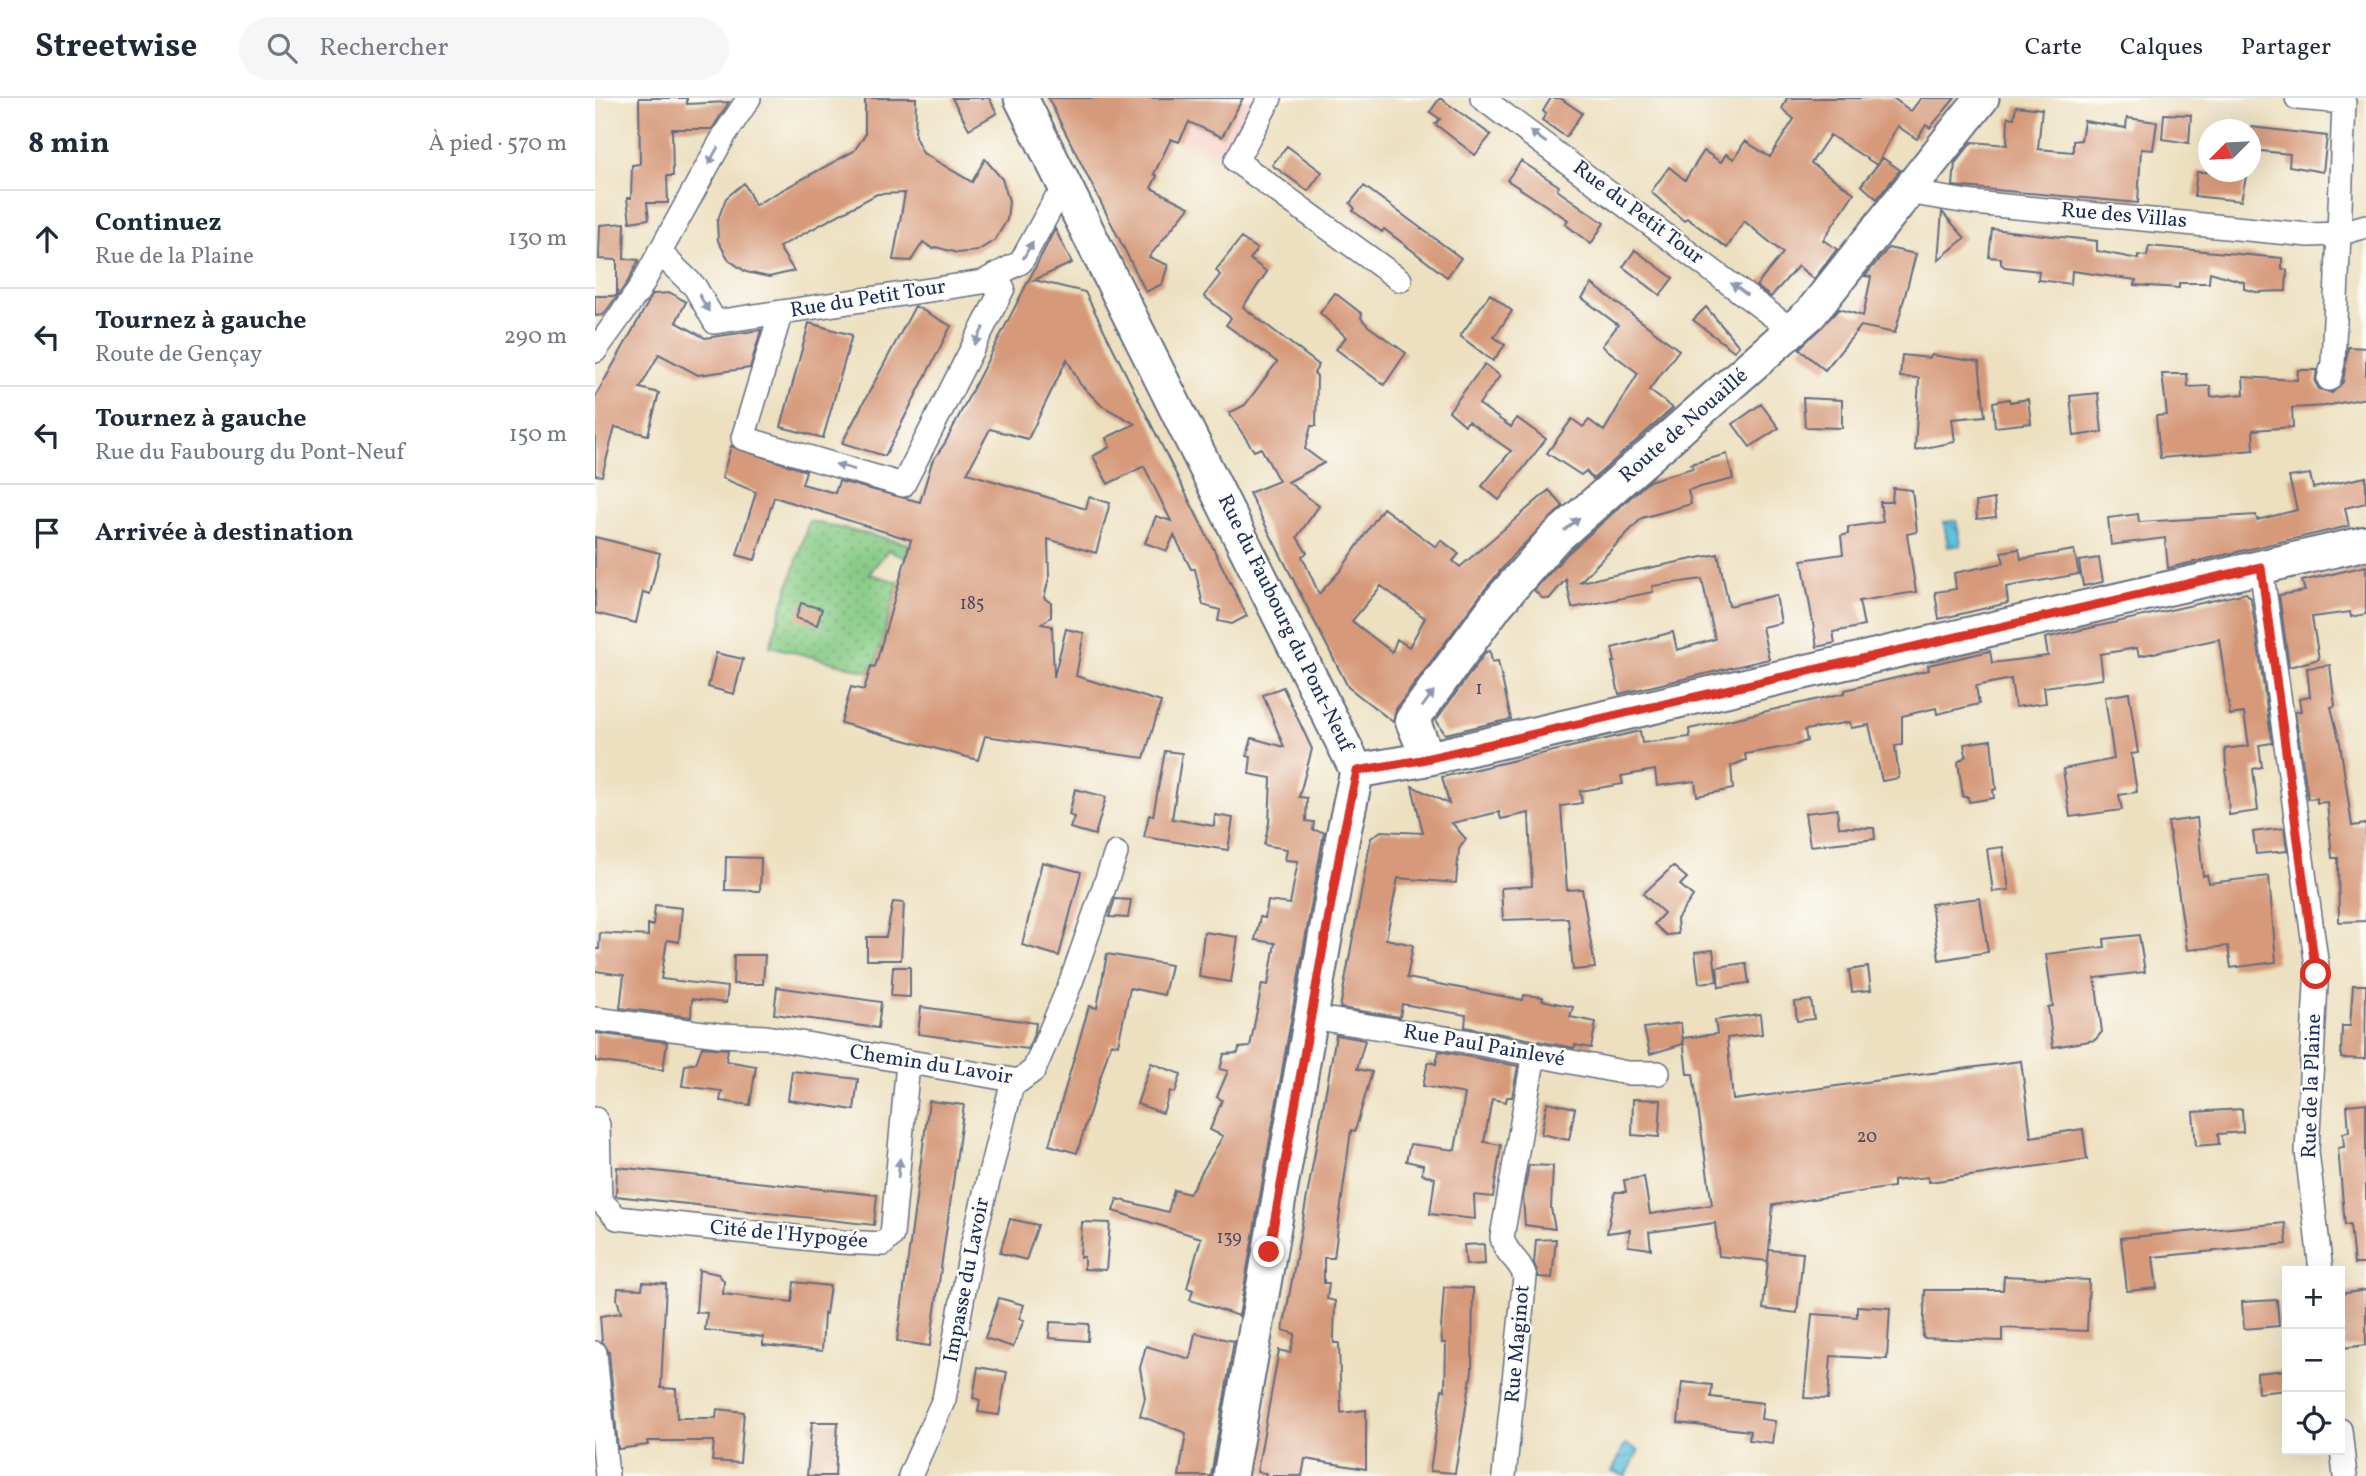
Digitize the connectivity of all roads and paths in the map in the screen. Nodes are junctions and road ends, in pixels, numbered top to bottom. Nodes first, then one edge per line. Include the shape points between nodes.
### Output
1 (749, 98) edge
2 (1021, 98) edge
3 (1270, 98) edge
4 (1482, 98) edge
5 (1982, 98) edge
6 (2297, 98) edge
7 (2354, 100) edge
8 (1910, 189) junction
9 (1070, 193) junction
10 (2366, 226) edge
11 (2339, 234) junction
12 (659, 252) junction
13 (995, 275) junction
14 (1400, 280) dead end
15 (781, 312) junction
16 (1793, 331) junction
17 (595, 351) edge
18 (2329, 379) dead end
19 (2366, 543) edge
20 (2261, 567) junction
21 (1428, 758) junction
22 (1357, 771) junction
23 (1116, 853) dead end
24 (1310, 1017) junction
25 (595, 1019) edge
26 (1534, 1054) junction
27 (908, 1063) junction
28 (1658, 1073) dead end
29 (1013, 1080) junction
30 (595, 1119) edge
31 (2320, 1266) edge
32 (595, 1353) edge
33 (2343, 1455) edge
34 (607, 1476) edge
35 (910, 1476) edge
36 (1230, 1476) edge
37 (1504, 1476) edge
38 (2345, 1476) edge

1 -> 12 street
2 - 9 main road, Rue du Faubourg du Pont-Neuf
3 - 14 street via 1236,161
16 -> 4 street, Rue du Petit Tour
5 - 8 main road, Route de Nouaillé
6 - 7 street
7 - 11 street
8 - 11 street, Rue des Villas via 1974,203 2309,235
8 - 16 main road, Route de Nouaillé
13 -> 9 street, Rue du Petit Tour via 1021,262 1053,202
9 - 22 main road, Rue du Faubourg du Pont-Neuf
10 - 11 street, Rue des Villas
11 - 18 street
12 -> 15 street, Rue du Petit Tour via 695,287 715,322
12 - 17 street via 639,290
13 - 15 street, Rue du Petit Tour via 983,282
13 -> 15 street via 1003,288 903,485 743,438
21 -> 16 main road, Route de Nouaillé via 1412,720 1523,571
19 - 20 main road
20 - 21 main road
20 - 31 street, Rue de la Plaine via 2317,966 2307,1152
21 - 22 main road
22 - 24 main road, Rue du Faubourg du Pont-Neuf
23 - 29 street, Chemin du Lavoir via 1072,982 1034,1070
24 - 26 street, Rue Paul Painlevé
24 - 36 main road, Rue du Faubourg du Pont-Neuf
25 - 27 street, Chemin du Lavoir via 766,1037
26 - 28 street, Rue Paul Painlevé via 1627,1073
26 - 37 street, Rue Maginot via 1501,1237 1525,1277
27 - 29 street, Chemin du Lavoir
30 -> 27 street, Cité de l'Hypogée via 599,1125 600,1200 617,1218 884,1244 892,1235
29 - 35 street, Impasse du Lavoir via 972,1246 944,1399
32 - 34 street
33 - 38 street

